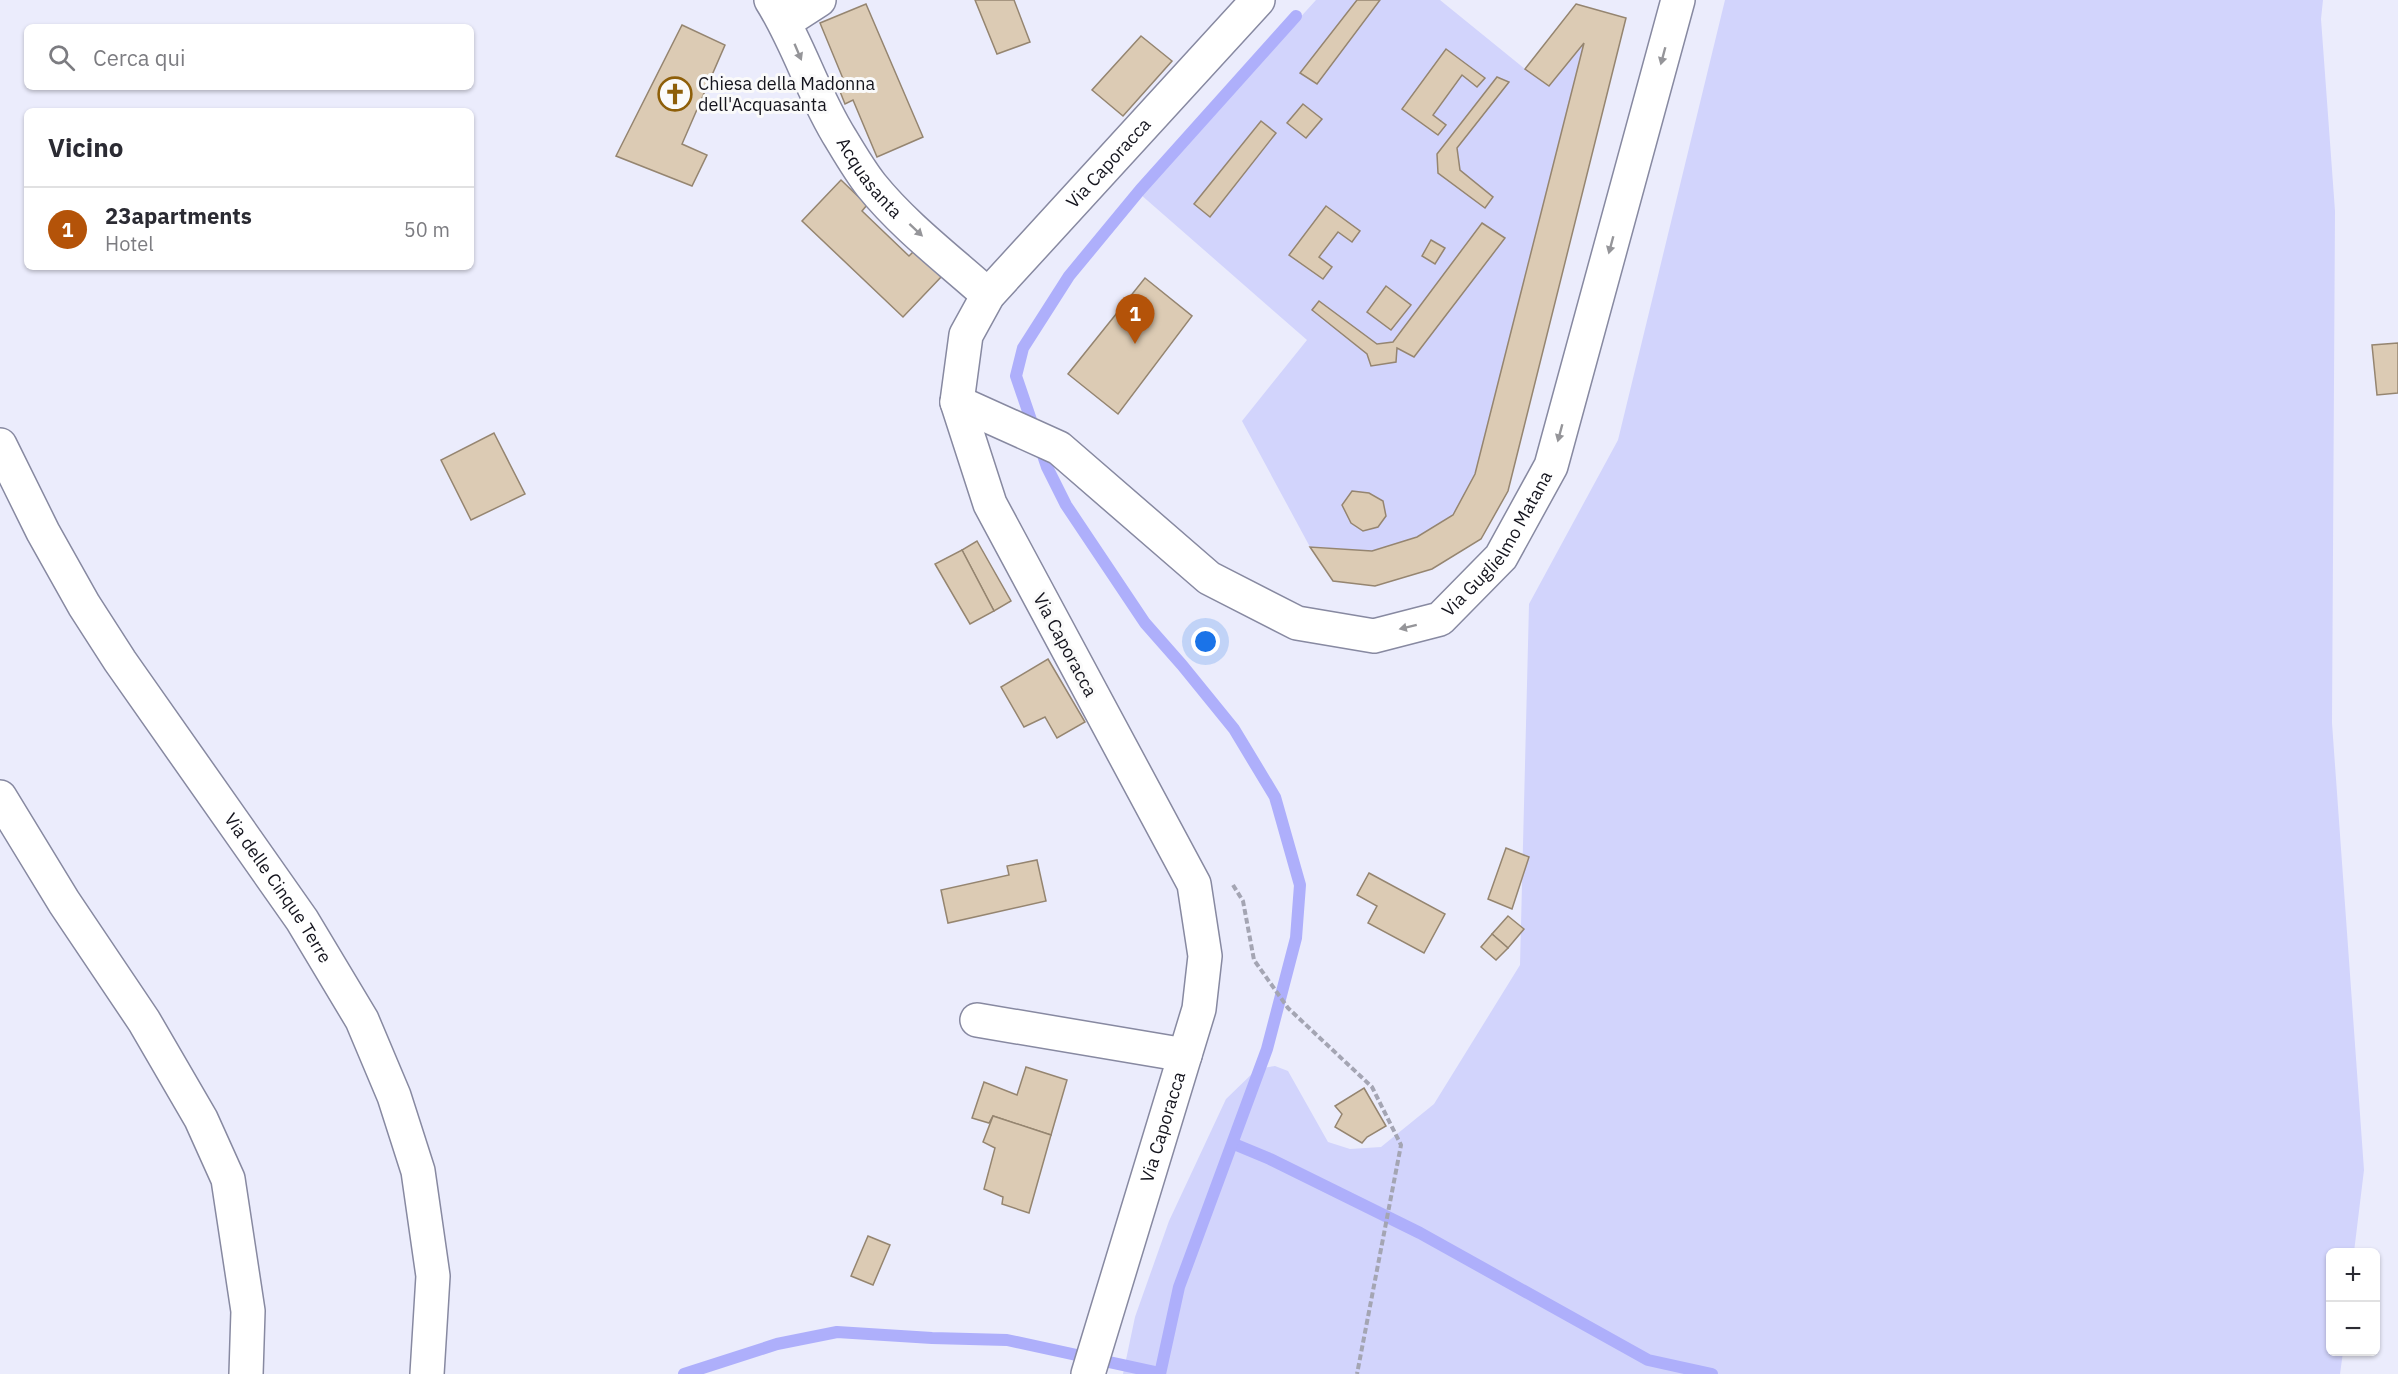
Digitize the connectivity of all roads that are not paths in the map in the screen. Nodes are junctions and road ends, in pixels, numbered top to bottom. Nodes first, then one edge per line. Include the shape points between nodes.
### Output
1 (819, 0) edge
2 (1258, 0) edge
3 (1678, 0) edge
4 (778, 11) edge
5 (988, 295) junction
6 (957, 402) junction
7 (0, 445) edge
8 (0, 797) edge
9 (977, 1020) dead end
10 (1185, 1055) junction
11 (246, 1374) edge
12 (427, 1374) edge
13 (1088, 1374) edge

1 - 4 street
2 - 5 street, Via Caporacca
3 -> 6 street, Via Guglielmo Matana via 1551,466 1501,557 1440,620 1374,636 1298,623 1209,578 1059,448
4 -> 5 street, Acquasanta via 839,137 872,185 914,229
5 - 6 street, Via Caporacca via 966,335
6 - 10 street, Via Caporacca via 990,504 1194,884 1205,956 1199,1009
7 - 12 street, Via delle Cinque Terre via 84,605 302,920 362,1020 394,1096 418,1171 433,1276
8 - 11 street via 144,1021 201,1119 228,1179 248,1311
9 - 10 street
10 - 13 street, Via Caporacca

